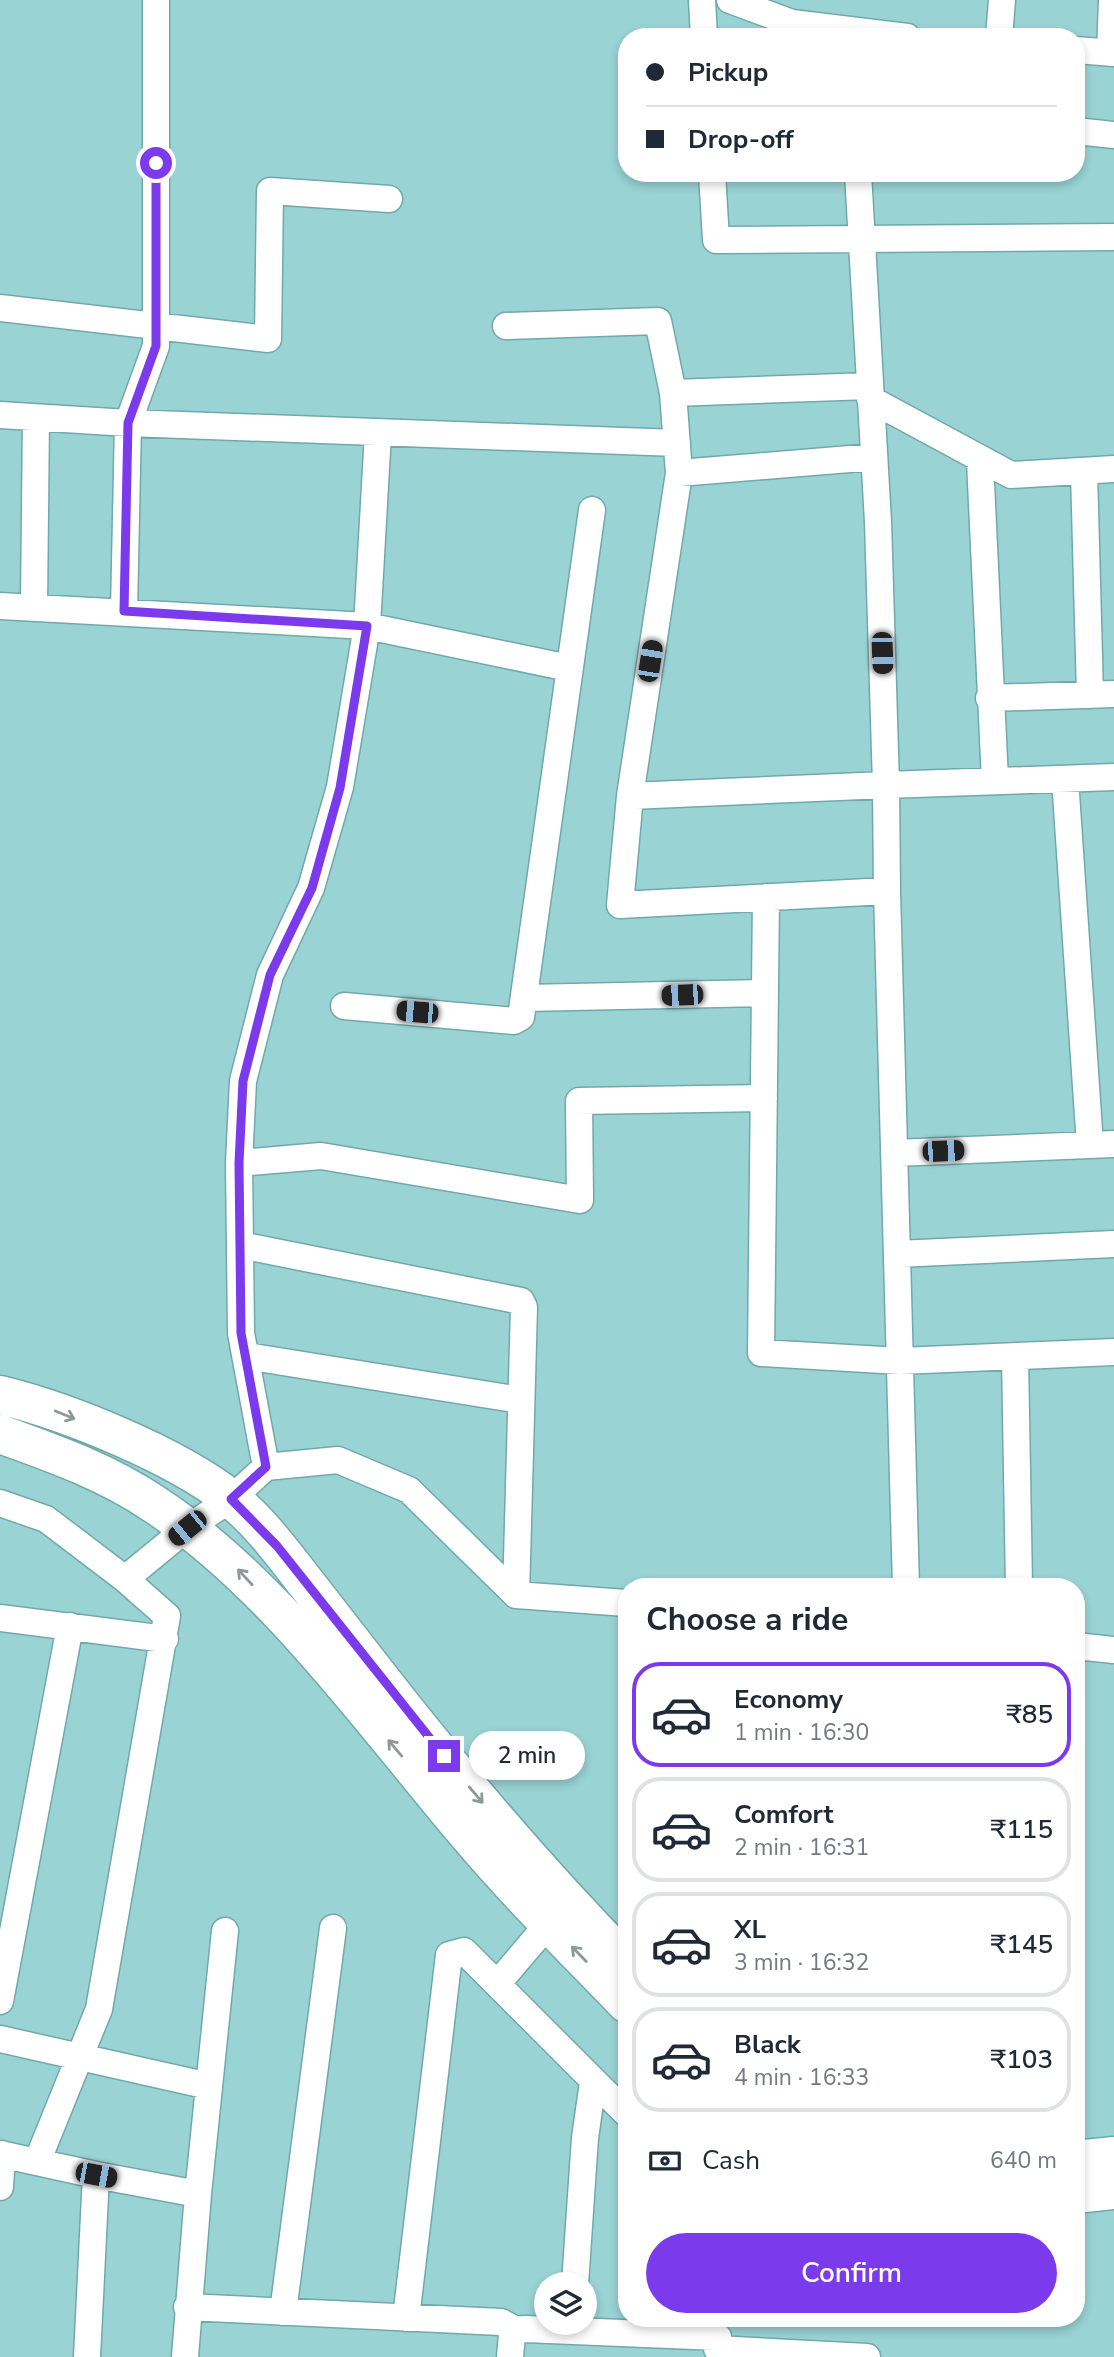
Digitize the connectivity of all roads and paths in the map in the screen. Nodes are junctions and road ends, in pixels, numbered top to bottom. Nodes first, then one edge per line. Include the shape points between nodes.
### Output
1 (156, 0) edge
2 (702, 0) edge
3 (730, 0) edge
4 (1002, 0) edge
5 (1112, 0) edge
6 (704, 28) edge
7 (793, 28) edge
8 (1000, 28) edge
9 (1085, 51) edge
10 (1112, 53) edge
11 (1085, 132) edge
12 (1114, 135) edge
13 (713, 182) edge
14 (858, 182) edge
15 (389, 199) dead end
16 (1114, 237) edge
17 (860, 238) junction
18 (0, 308) edge
19 (156, 326) junction
20 (506, 326) dead end
21 (673, 393) junction
22 (870, 393) junction
23 (0, 415) edge
24 (36, 418) junction
25 (128, 423) junction
26 (378, 433) junction
27 (677, 443) junction
28 (874, 457) junction
29 (980, 461) junction
30 (1114, 469) edge
31 (1084, 471) junction
32 (679, 473) junction
33 (592, 510) dead end
34 (34, 605) junction
35 (0, 606) edge
36 (124, 611) junction
37 (367, 626) junction
38 (569, 668) junction
39 (1102, 694) edge
40 (989, 698) junction
41 (1114, 777) edge
42 (1065, 779) junction
43 (995, 781) junction
44 (886, 785) junction
45 (630, 796) junction
46 (887, 891) junction
47 (766, 897) junction
48 (765, 993) junction
49 (525, 998) junction
50 (344, 1006) dead end
51 (764, 1098) junction
52 (1102, 1145) edge
53 (894, 1153) junction
54 (239, 1163) junction
55 (1114, 1244) edge
56 (240, 1245) junction
57 (897, 1254) junction
58 (1114, 1352) edge
59 (246, 1356) junction
60 (1016, 1356) junction
61 (900, 1361) junction
62 (0, 1395) edge
63 (520, 1400) junction
64 (0, 1434) edge
65 (266, 1467) junction
66 (231, 1499) junction
67 (0, 1503) edge
68 (187, 1528) junction
69 (906, 1578) edge
70 (1019, 1578) edge
71 (125, 1579) junction
72 (516, 1595) junction
73 (618, 1602) edge
74 (0, 1618) edge
75 (71, 1626) junction
76 (165, 1639) junction
77 (1085, 1647) edge
78 (1114, 1650) edge
79 (549, 1923) junction
80 (333, 1928) dead end
81 (225, 1931) dead end
82 (618, 1953) edge
83 (496, 1984) junction
84 (618, 1995) edge
85 (0, 2001) edge
86 (0, 2039) edge
87 (79, 2056) junction
88 (593, 2082) junction
89 (209, 2086) junction
90 (618, 2105) edge
91 (1, 2154) edge
92 (1114, 2156) edge
93 (1085, 2159) edge
94 (37, 2162) junction
95 (96, 2175) junction
96 (0, 2187) edge
97 (1114, 2190) edge
98 (1085, 2193) edge
99 (198, 2194) junction
100 (576, 2272) edge
101 (187, 2307) junction
102 (283, 2312) junction
103 (406, 2318) junction
104 (516, 2330) junction
105 (583, 2336) edge
106 (718, 2341) edge
107 (87, 2357) edge
108 (185, 2357) edge
109 (510, 2357) edge
110 (867, 2357) edge

1 - 19 street
2 - 6 street
3 - 7 street
4 - 8 street
5 - 10 street
9 - 10 street
11 - 12 street
13 - 17 street via 716,240
14 - 17 street
15 - 19 street via 270,191 268,339
16 - 17 street
17 - 22 street
18 - 19 street
19 - 25 street via 156,346
20 - 21 street via 657,321
21 - 22 street
21 - 27 street
22 - 28 street
22 - 29 street
23 - 24 street
24 - 25 street
24 - 34 street
25 - 26 street
25 - 36 street
26 - 27 street
26 - 37 street
27 - 32 street
28 - 32 street
28 - 44 street
29 - 31 street via 1010,475
29 - 40 street
30 - 31 street
31 - 39 street
32 - 45 street
33 - 38 street
34 - 35 street
34 - 36 street
36 - 37 street
37 - 38 street
37 - 54 street via 340,788 312,888 270,975 243,1081
38 - 49 street
39 - 40 street
40 - 43 street
41 - 42 street
42 - 43 street
42 - 52 street
43 - 44 street
44 - 45 street
44 - 46 street
45 - 47 street via 621,905
46 - 47 street
46 - 53 street
47 - 48 street
48 - 49 street
48 - 51 street
49 - 50 street via 521,1017 514,1021
51 - 54 street via 579,1101 580,1200 321,1156
51 - 61 street via 761,1353
52 - 53 street
53 - 57 street
54 - 56 street
55 - 57 street
56 - 59 street via 241,1333
56 - 63 street via 515,1298 524,1307
57 - 61 street
58 - 60 street
59 - 63 street
59 - 65 street
60 - 61 street
60 - 70 street
61 - 69 street
62 -> 66 highway via 57,1411 117,1437
63 - 72 street
64 - 68 highway via 99,1472
65 - 66 street
65 - 72 street via 338,1460 409,1490
66 - 68 street
66 -> 82 highway via 277,1546 412,1718 540,1870
67 - 71 street via 46,1519
68 - 71 street
79 -> 68 highway via 326,1665 235,1566
71 - 76 street via 167,1616
72 - 73 street
74 - 75 street
75 - 76 street
75 - 85 street
76 - 87 street via 99,2009
77 - 78 street
79 - 83 street
84 -> 79 highway
80 - 102 street
81 - 89 street
83 - 88 street
83 - 103 street via 464,1951 449,1955
86 - 87 street
87 - 89 street
87 - 94 street
88 - 90 street
88 - 100 street
89 - 99 street
91 - 94 street
91 - 96 street
92 - 93 highway
94 - 95 street
95 - 99 street
95 - 107 street
97 - 98 highway
99 - 101 street
101 - 102 street
101 - 108 street
102 - 103 street
103 - 104 street via 502,2322
104 - 105 street
104 - 109 street
105 - 106 street
106 - 110 street

